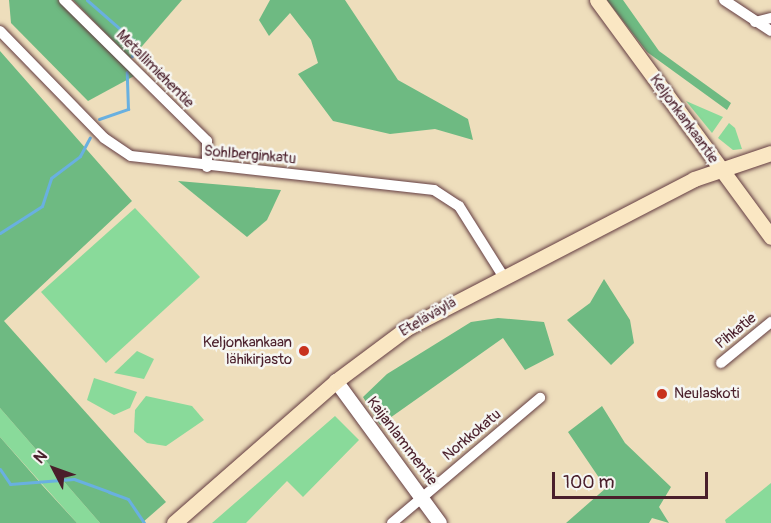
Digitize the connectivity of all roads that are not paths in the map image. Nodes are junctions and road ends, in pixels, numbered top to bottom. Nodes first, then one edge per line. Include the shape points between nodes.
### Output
1 (64, 0) edge
2 (597, 0) edge
3 (724, 0) edge
4 (771, 18) edge
5 (755, 22) junction
6 (771, 31) edge
7 (2, 34) edge
8 (771, 153) edge
9 (207, 167) junction
10 (720, 168) junction
11 (771, 237) edge
12 (503, 276) junction
13 (771, 322) edge
14 (721, 363) dead end
15 (336, 381) junction
16 (540, 398) dead end
17 (422, 496) junction
18 (174, 523) edge
19 (392, 523) edge
20 (440, 523) edge

1 - 9 street, Metallimiehentie via 207,141
2 - 10 main road, Keljonkankaantie
3 - 5 street
4 - 5 street
5 - 6 street
7 - 9 street, Sohlberginkatu via 104,138 131,156
8 - 10 main road, Eteläväylä
9 - 12 street, Sohlberginkatu via 434,190 459,206
10 - 11 main road, Keljonkankaantie
10 - 12 main road, Eteläväylä
12 - 15 main road, Eteläväylä via 407,328
13 - 14 street, Pihkatie
15 - 17 street, Kaijanlammentie
15 - 18 main road, Eteläväylä
16 - 17 street, Norkkokatu
17 - 19 street, Norkkokatu
17 - 20 street, Kaijanlammentie

